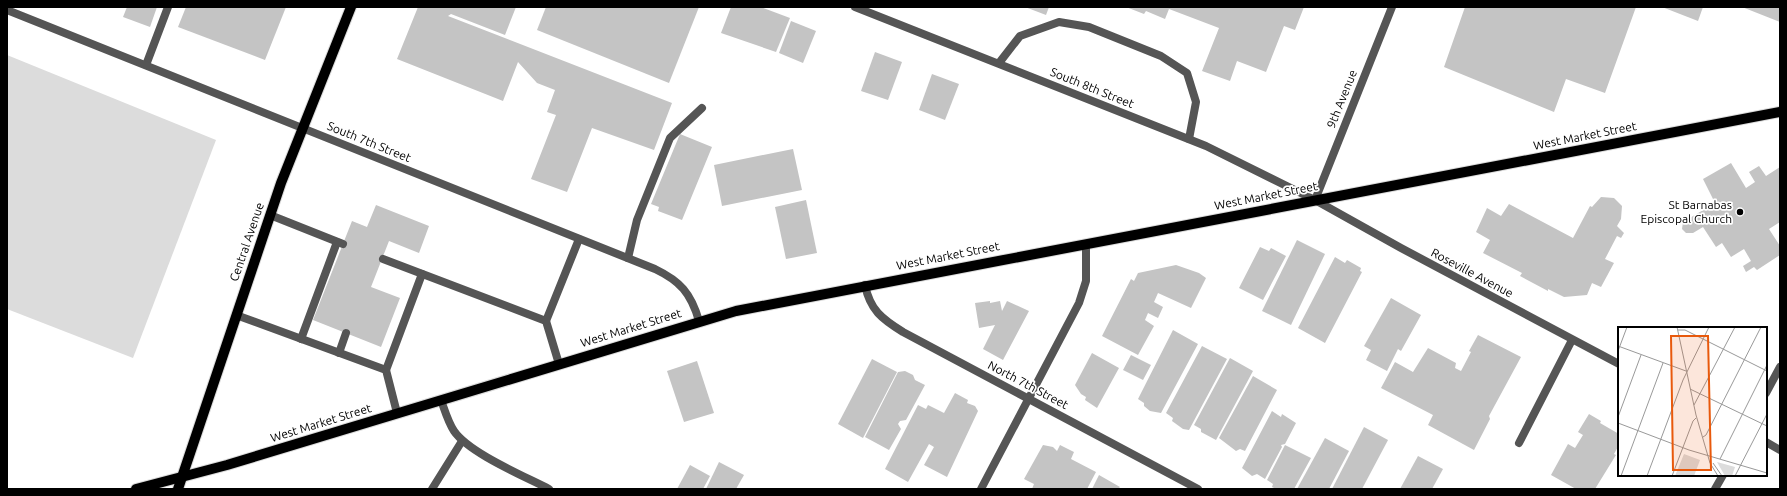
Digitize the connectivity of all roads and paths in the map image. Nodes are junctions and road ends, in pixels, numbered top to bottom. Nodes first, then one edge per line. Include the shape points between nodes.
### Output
1 (168, 7) edge
2 (351, 7) edge
3 (855, 7) edge
4 (1392, 7) edge
5 (7, 10) edge
6 (999, 64) junction
7 (146, 65) junction
8 (702, 108) dead end
9 (1780, 112) edge
10 (302, 128) junction
11 (1189, 139) junction
12 (1315, 200) junction
13 (270, 215) junction
14 (579, 239) junction
15 (1086, 244) junction
16 (628, 258) junction
17 (382, 259) dead end
18 (422, 274) junction
19 (864, 285) junction
20 (236, 315) junction
21 (546, 321) junction
22 (699, 321) junction
23 (346, 333) dead end
24 (301, 339) junction
25 (1572, 340) junction
26 (339, 353) junction
27 (1618, 363) edge
28 (559, 364) junction
29 (1780, 367) edge
30 (386, 370) junction
31 (1767, 391) edge
32 (1028, 399) junction
33 (441, 400) junction
34 (397, 413) junction
35 (462, 440) junction
36 (1520, 443) dead end
37 (1767, 443) edge
38 (1780, 450) edge
39 (1722, 476) edge
40 (181, 477) junction
41 (136, 489) edge
42 (178, 489) edge
43 (432, 489) edge
44 (549, 489) edge
45 (981, 489) edge
46 (1198, 489) edge
47 (1715, 489) edge

1 - 7 street
2 - 10 main road, Central Avenue
3 - 6 street, South 8th Street
4 - 12 street, 9th Avenue
5 - 7 street, South 7th Street
6 - 11 street, South 8th Street
6 - 11 street via 1020,36 1059,22 1089,27 1161,56 1187,74 1196,102
7 - 10 street, South 7th Street
8 - 16 street via 670,138 638,220
9 - 12 main road, West Market Street
10 - 13 main road, Central Avenue
10 - 14 street, South 7th Street
11 - 12 street, South 8th Street
12 - 15 main road, West Market Street
12 - 25 street, Roseville Avenue
13 - 20 main road, Central Avenue
13 - 24 street via 340,243
14 - 16 street, South 7th Street
14 - 21 street
15 - 19 main road, West Market Street
15 - 32 street via 1086,281 1079,303
16 - 22 street, South 7th Street via 666,274 686,290
17 - 18 street
18 - 21 street
18 - 30 street
19 - 22 main road, West Market Street
19 - 32 street, North 7th Street via 871,306 890,324
20 - 24 street
20 - 40 main road, Central Avenue
21 - 28 street
22 - 28 main road, West Market Street
23 - 26 street
24 - 26 street
25 - 27 street, Roseville Avenue
25 - 36 street
26 - 30 street
28 - 33 main road, West Market Street
29 - 31 street
30 - 34 street
32 - 45 street
32 - 46 street, North 7th Street
33 - 34 main road, West Market Street
33 - 35 street via 449,422
34 - 40 main road, West Market Street
35 - 43 street
35 - 44 street
37 - 38 street
39 - 47 street
40 - 41 main road, West Market Street
40 - 42 main road, Central Avenue

